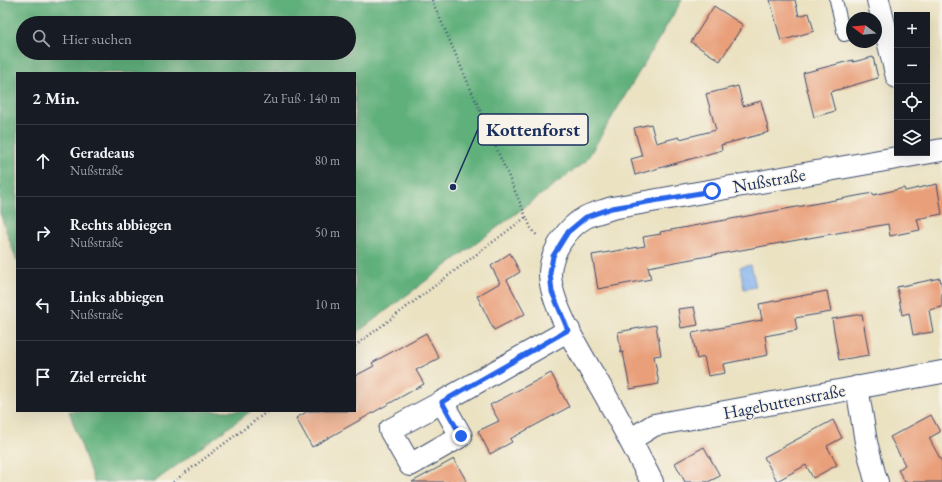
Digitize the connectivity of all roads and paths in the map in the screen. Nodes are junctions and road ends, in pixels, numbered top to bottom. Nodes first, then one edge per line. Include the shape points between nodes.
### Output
1 (432, 0) edge
2 (836, 0) edge
3 (878, 0) edge
4 (879, 12) edge
5 (882, 33) edge
6 (846, 34) edge
7 (894, 68) edge
8 (942, 150) edge
9 (930, 152) edge
10 (905, 156) edge
11 (526, 217) junction
12 (553, 256) junction
13 (568, 330) junction
14 (356, 345) edge
15 (942, 372) edge
16 (857, 387) junction
17 (442, 402) dead end
18 (267, 412) edge
19 (630, 440) junction
20 (173, 482) edge
21 (652, 482) edge
22 (877, 482) edge

1 - 11 path
2 - 6 lane via 844,35
3 - 4 street
5 - 7 street
8 - 9 street, Nußstraße
10 - 12 street, Nußstraße via 612,208 586,217 568,232
11 - 12 path via 531,228
11 - 14 path
12 - 13 street, Nußstraße via 550,273 552,292
13 - 17 street
13 - 19 street, Nußstraße
15 - 16 street, Hagebuttenstraße
16 - 19 street, Hagebuttenstraße via 654,425
16 - 22 street via 866,442
18 - 20 path
19 - 21 street, Nußstraße

